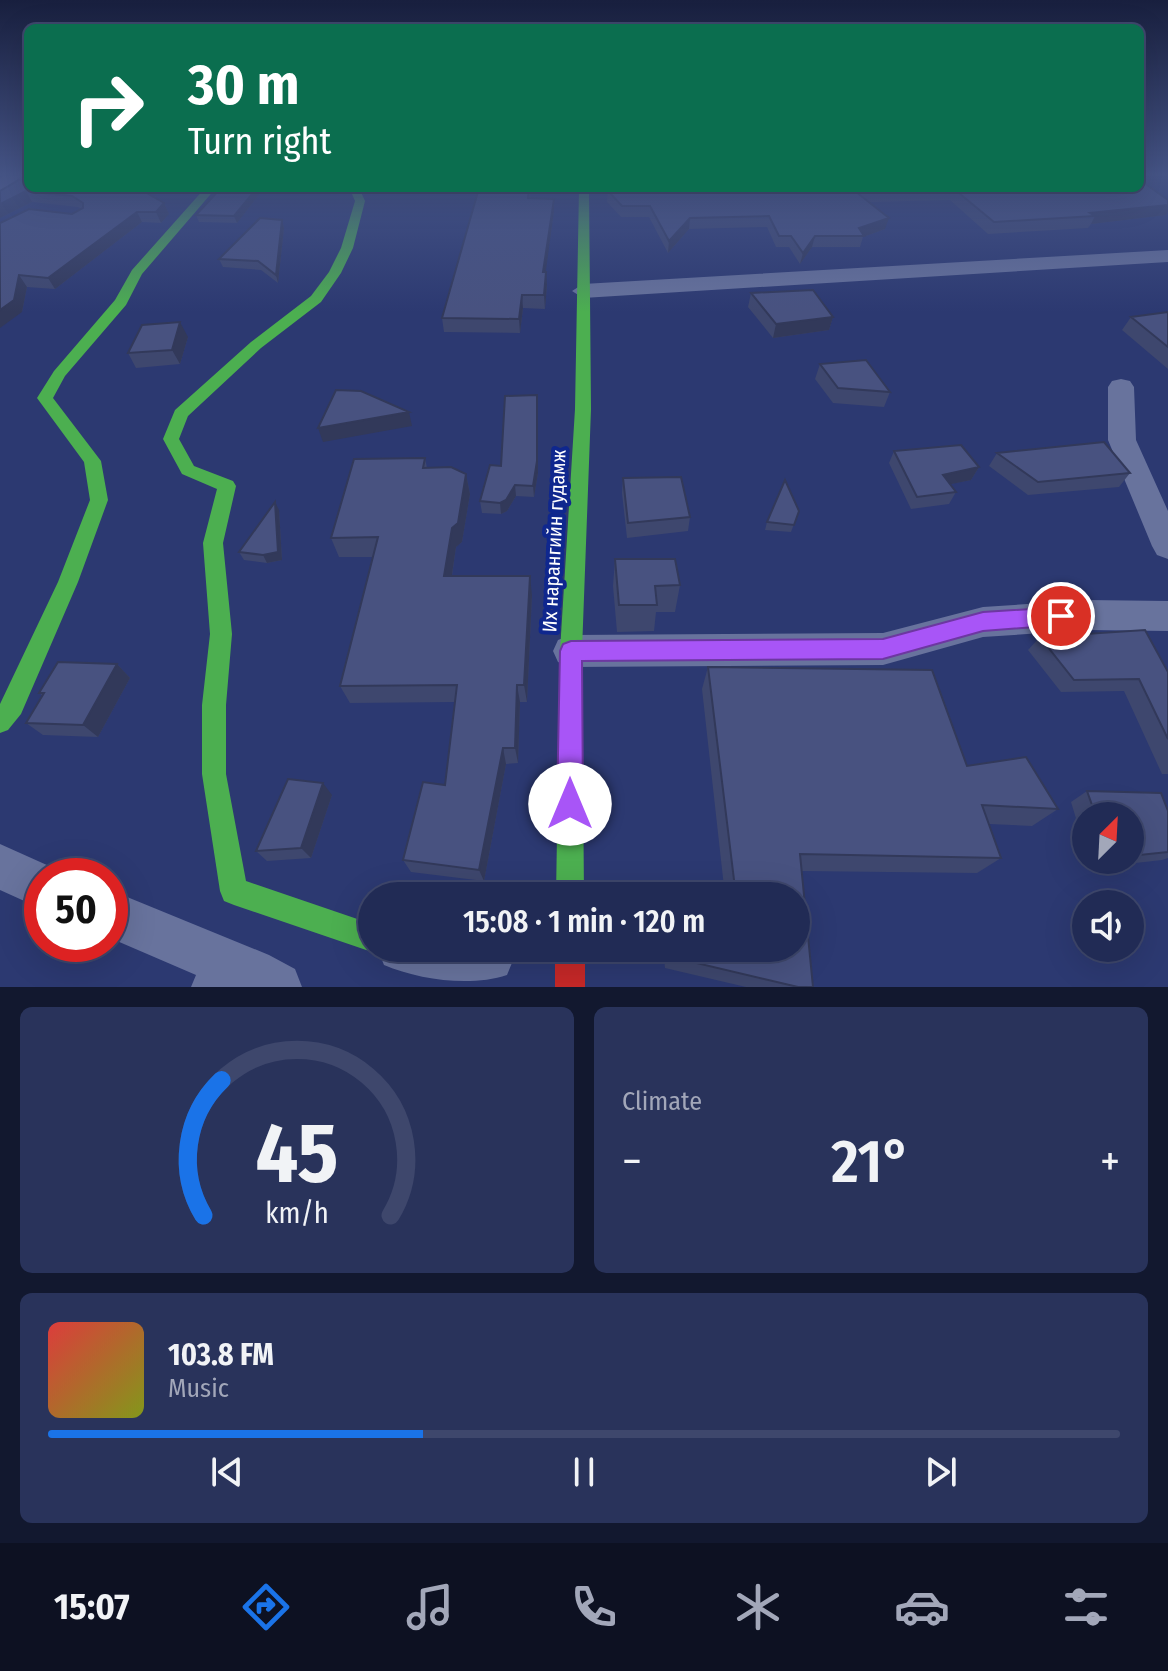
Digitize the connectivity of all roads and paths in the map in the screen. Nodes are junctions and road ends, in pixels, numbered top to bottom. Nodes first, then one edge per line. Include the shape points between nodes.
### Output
1 (183, 220) edge
2 (355, 220) edge
3 (584, 220) edge
4 (1168, 256) edge
5 (583, 291) junction
6 (1121, 387) dead end
7 (1168, 546) edge
8 (1168, 616) edge
9 (571, 651) junction
10 (0, 722) edge
11 (0, 867) edge
12 (24, 878) edge
13 (570, 882) edge
14 (128, 923) edge
15 (358, 933) edge
16 (570, 962) edge
17 (248, 982) edge
18 (570, 987) edge

1 - 10 street via 136,273 121,302 45,398 92,461 99,500 13,706
2 - 15 street via 335,273 316,299 181,414 171,439 188,470 227,486 213,543 221,634 214,774 234,891
3 - 5 street, Их нарангийн гудамж
4 - 5 street
5 - 9 street, Их нарангийн гудамж
6 - 7 street via 1122,440
8 - 9 street via 983,622 883,649
9 - 13 street, Их нарангийн гудамж
11 - 12 street
14 - 17 street
16 - 18 street

